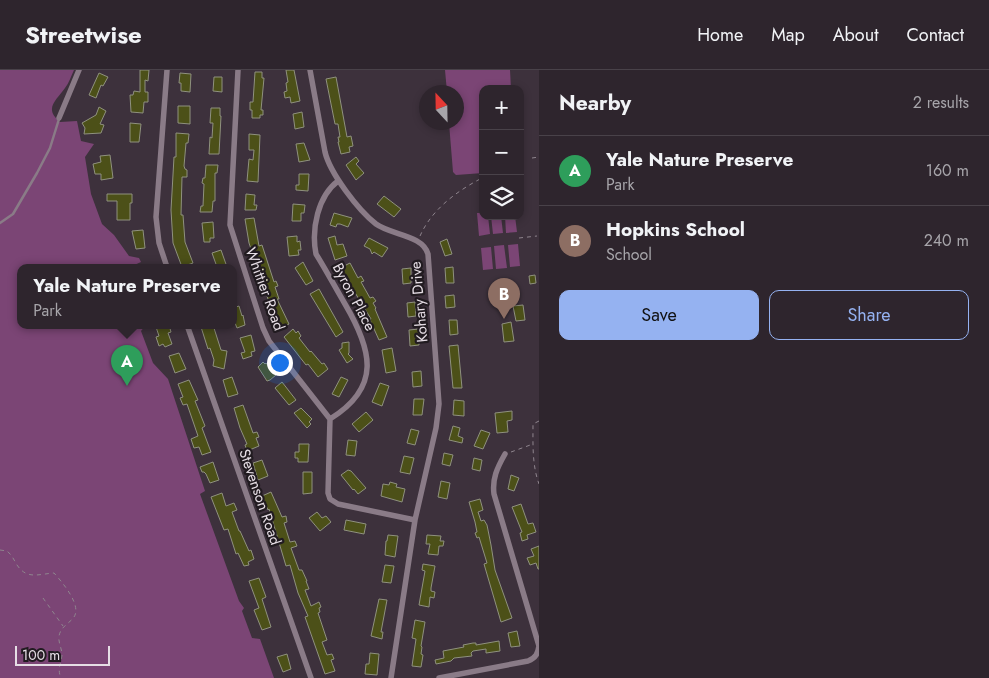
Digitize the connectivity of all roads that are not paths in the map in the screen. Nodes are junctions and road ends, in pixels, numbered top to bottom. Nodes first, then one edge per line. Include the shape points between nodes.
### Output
1 (79, 70) edge
2 (167, 70) edge
3 (238, 70) edge
4 (310, 70) edge
5 (60, 118) joint
6 (338, 181) junction
7 (0, 223) edge
8 (166, 264) edge
9 (188, 329) edge
10 (330, 419) junction
11 (504, 454) road end
12 (415, 520) junction
13 (311, 678) edge
14 (391, 678) edge
15 (439, 678) edge

1 - 5 street
2 - 8 street via 156,217
3 - 10 street, Whittier Road via 230,225 269,341
4 - 6 street, Kohary Drive via 325,152
5 - 7 lane via 37,173 13,214
6 - 10 street, Byron Place via 326,195 318,216 314,243 316,254 360,329 368,367 355,399
6 - 12 street, Kohary Drive via 375,223 418,241 428,254 439,404
9 - 13 street, Stevenson Road
10 - 12 street via 330,499 338,504
11 - 15 street via 494,476 494,494 538,651 528,661
12 - 14 street, Kohary Drive

